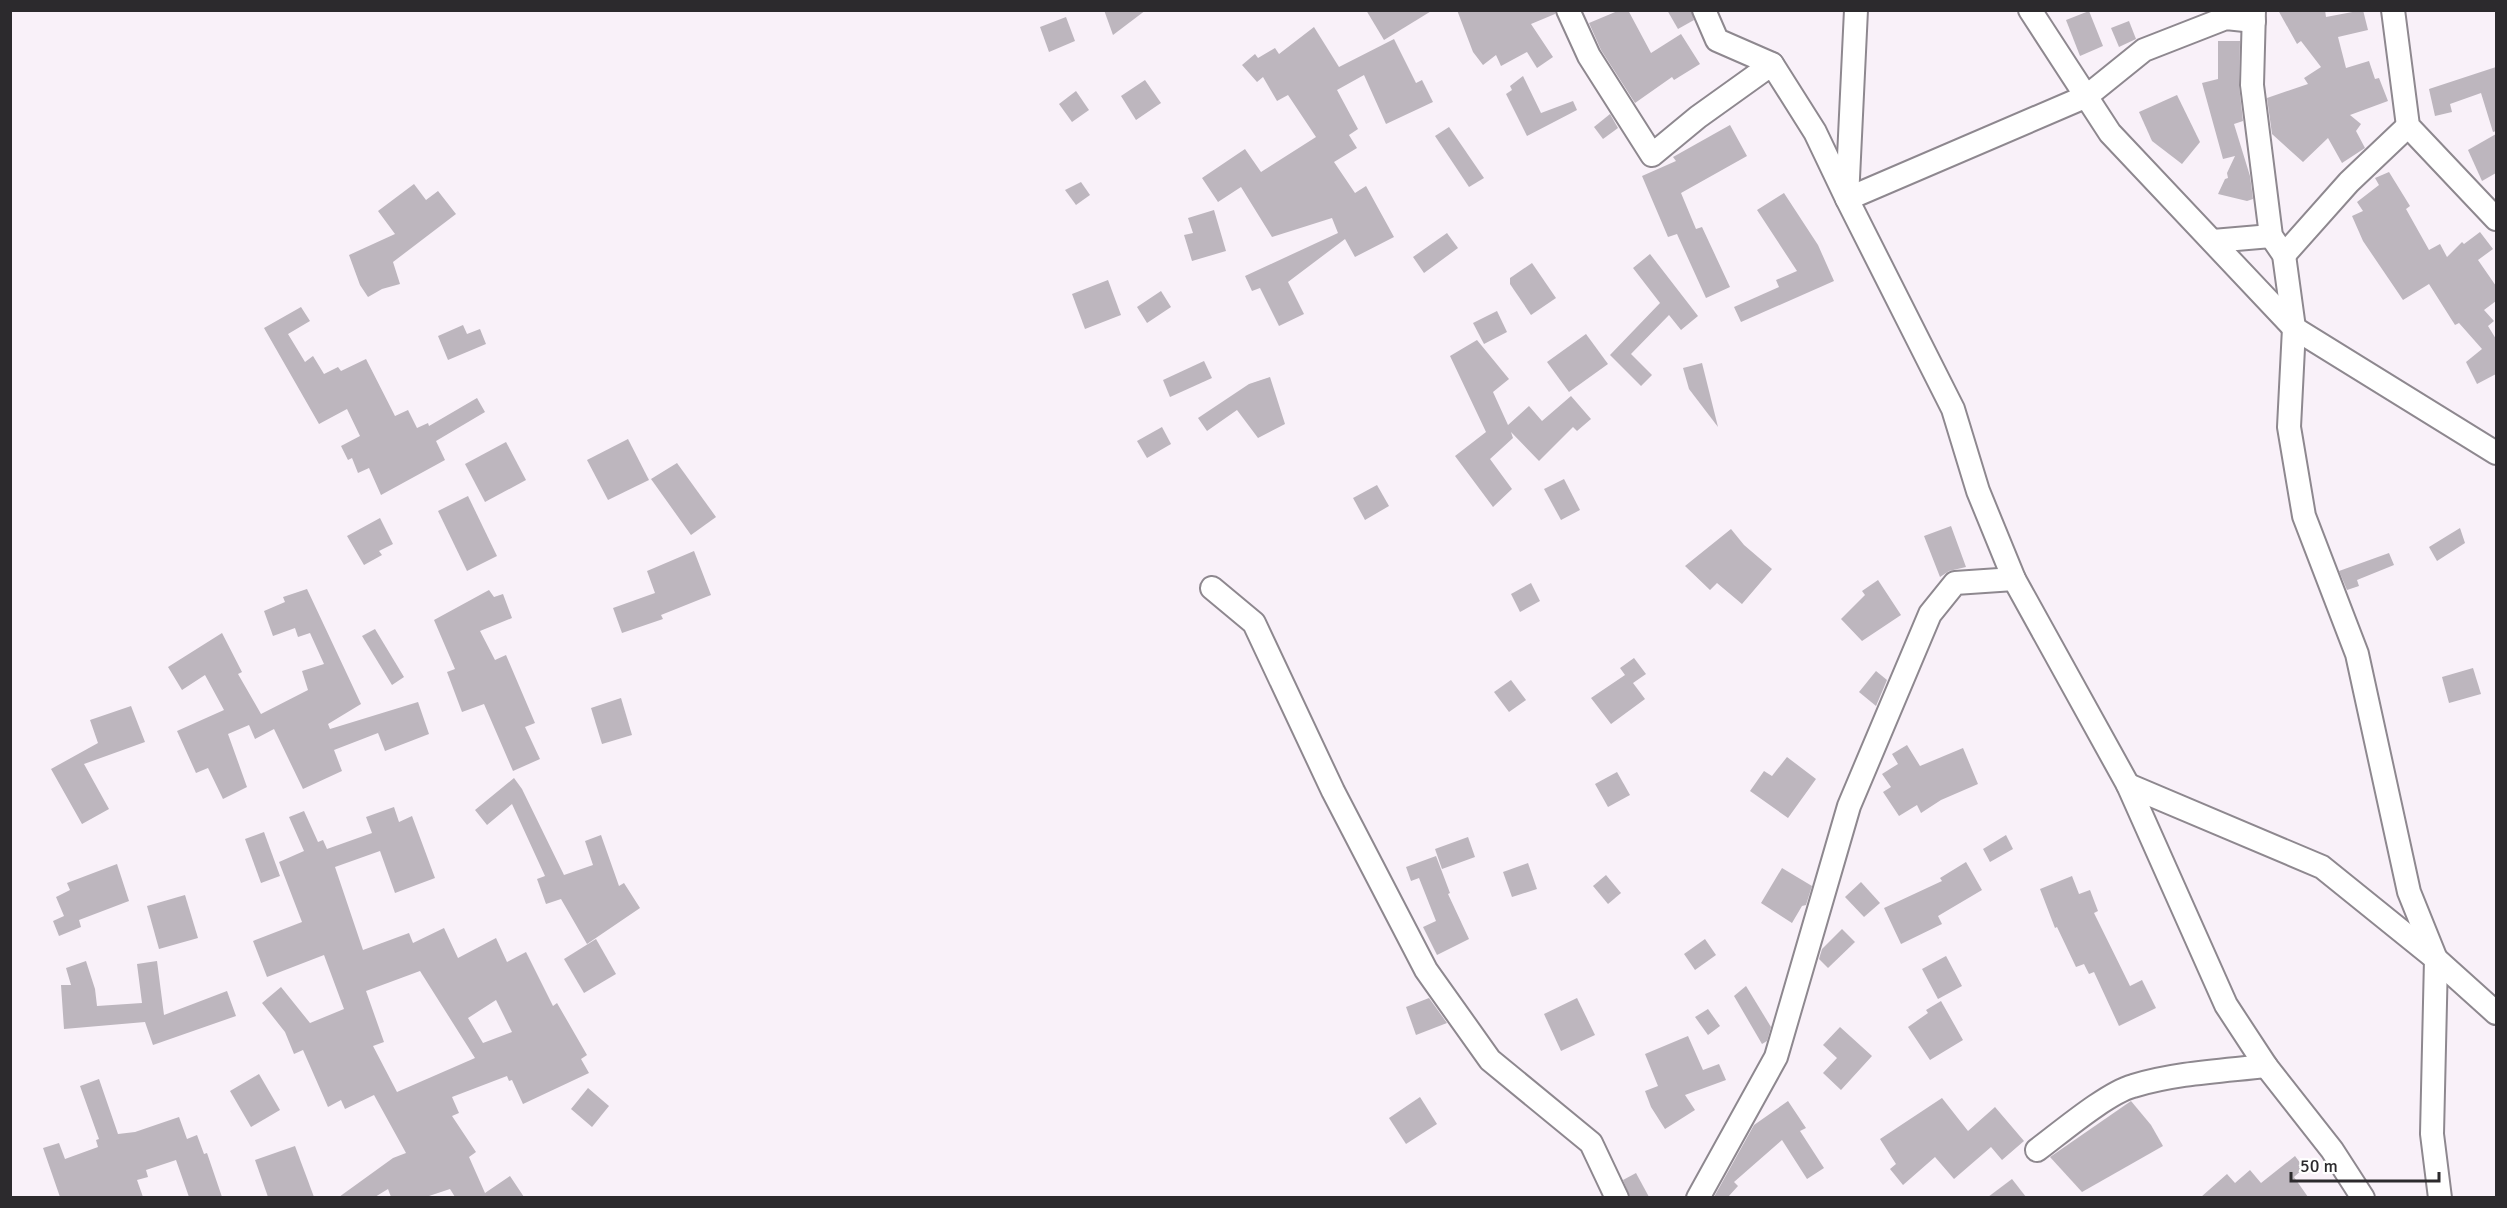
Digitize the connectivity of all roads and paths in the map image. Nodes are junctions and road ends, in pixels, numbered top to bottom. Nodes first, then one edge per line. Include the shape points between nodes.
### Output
1 (1568, 10) edge
2 (1704, 10) edge
3 (1856, 10) edge
4 (2030, 10) edge
5 (2393, 10) edge
6 (2254, 16) edge
7 (1772, 64) junction
8 (2087, 96) junction
9 (2408, 126) junction
10 (1847, 199) junction
11 (2496, 219) edge
12 (2271, 236) junction
13 (2213, 241) junction
14 (2284, 255) junction
15 (2294, 328) junction
16 (2496, 453) edge
17 (2014, 579) junction
18 (1212, 588) dead end
19 (2128, 785) junction
20 (2436, 959) junction
21 (2496, 1013) edge
22 (2266, 1066) junction
23 (2037, 1150) dead end
24 (1617, 1197) edge
25 (1698, 1197) edge
26 (2363, 1197) edge
27 (2440, 1197) edge

1 - 7 street via 1589,56 1652,155
2 - 7 street via 1718,40
3 - 10 street
4 - 8 street
5 - 9 street
6 - 8 street via 2226,18 2144,50
6 - 12 street via 2252,85
7 - 10 street via 1815,132
8 - 10 street
8 - 13 street via 2110,132
9 - 11 street
9 - 14 street via 2349,182
10 - 17 street via 1953,409 1977,491
12 - 13 street
12 - 14 street
13 - 15 street
14 - 15 street
15 - 16 street
15 - 20 street via 2289,427 2304,516 2356,654 2409,892
17 - 19 street
17 - 25 street via 1955,583 1930,614 1850,806 1776,1057
18 - 24 street via 1254,623 1333,791 1425,970 1490,1060 1591,1143
19 - 20 street via 2322,867
19 - 22 street via 2226,1005
20 - 21 street
20 - 27 street via 2432,1134
22 - 23 street via 2192,1073 2131,1086 2077,1119
22 - 26 street via 2332,1150

